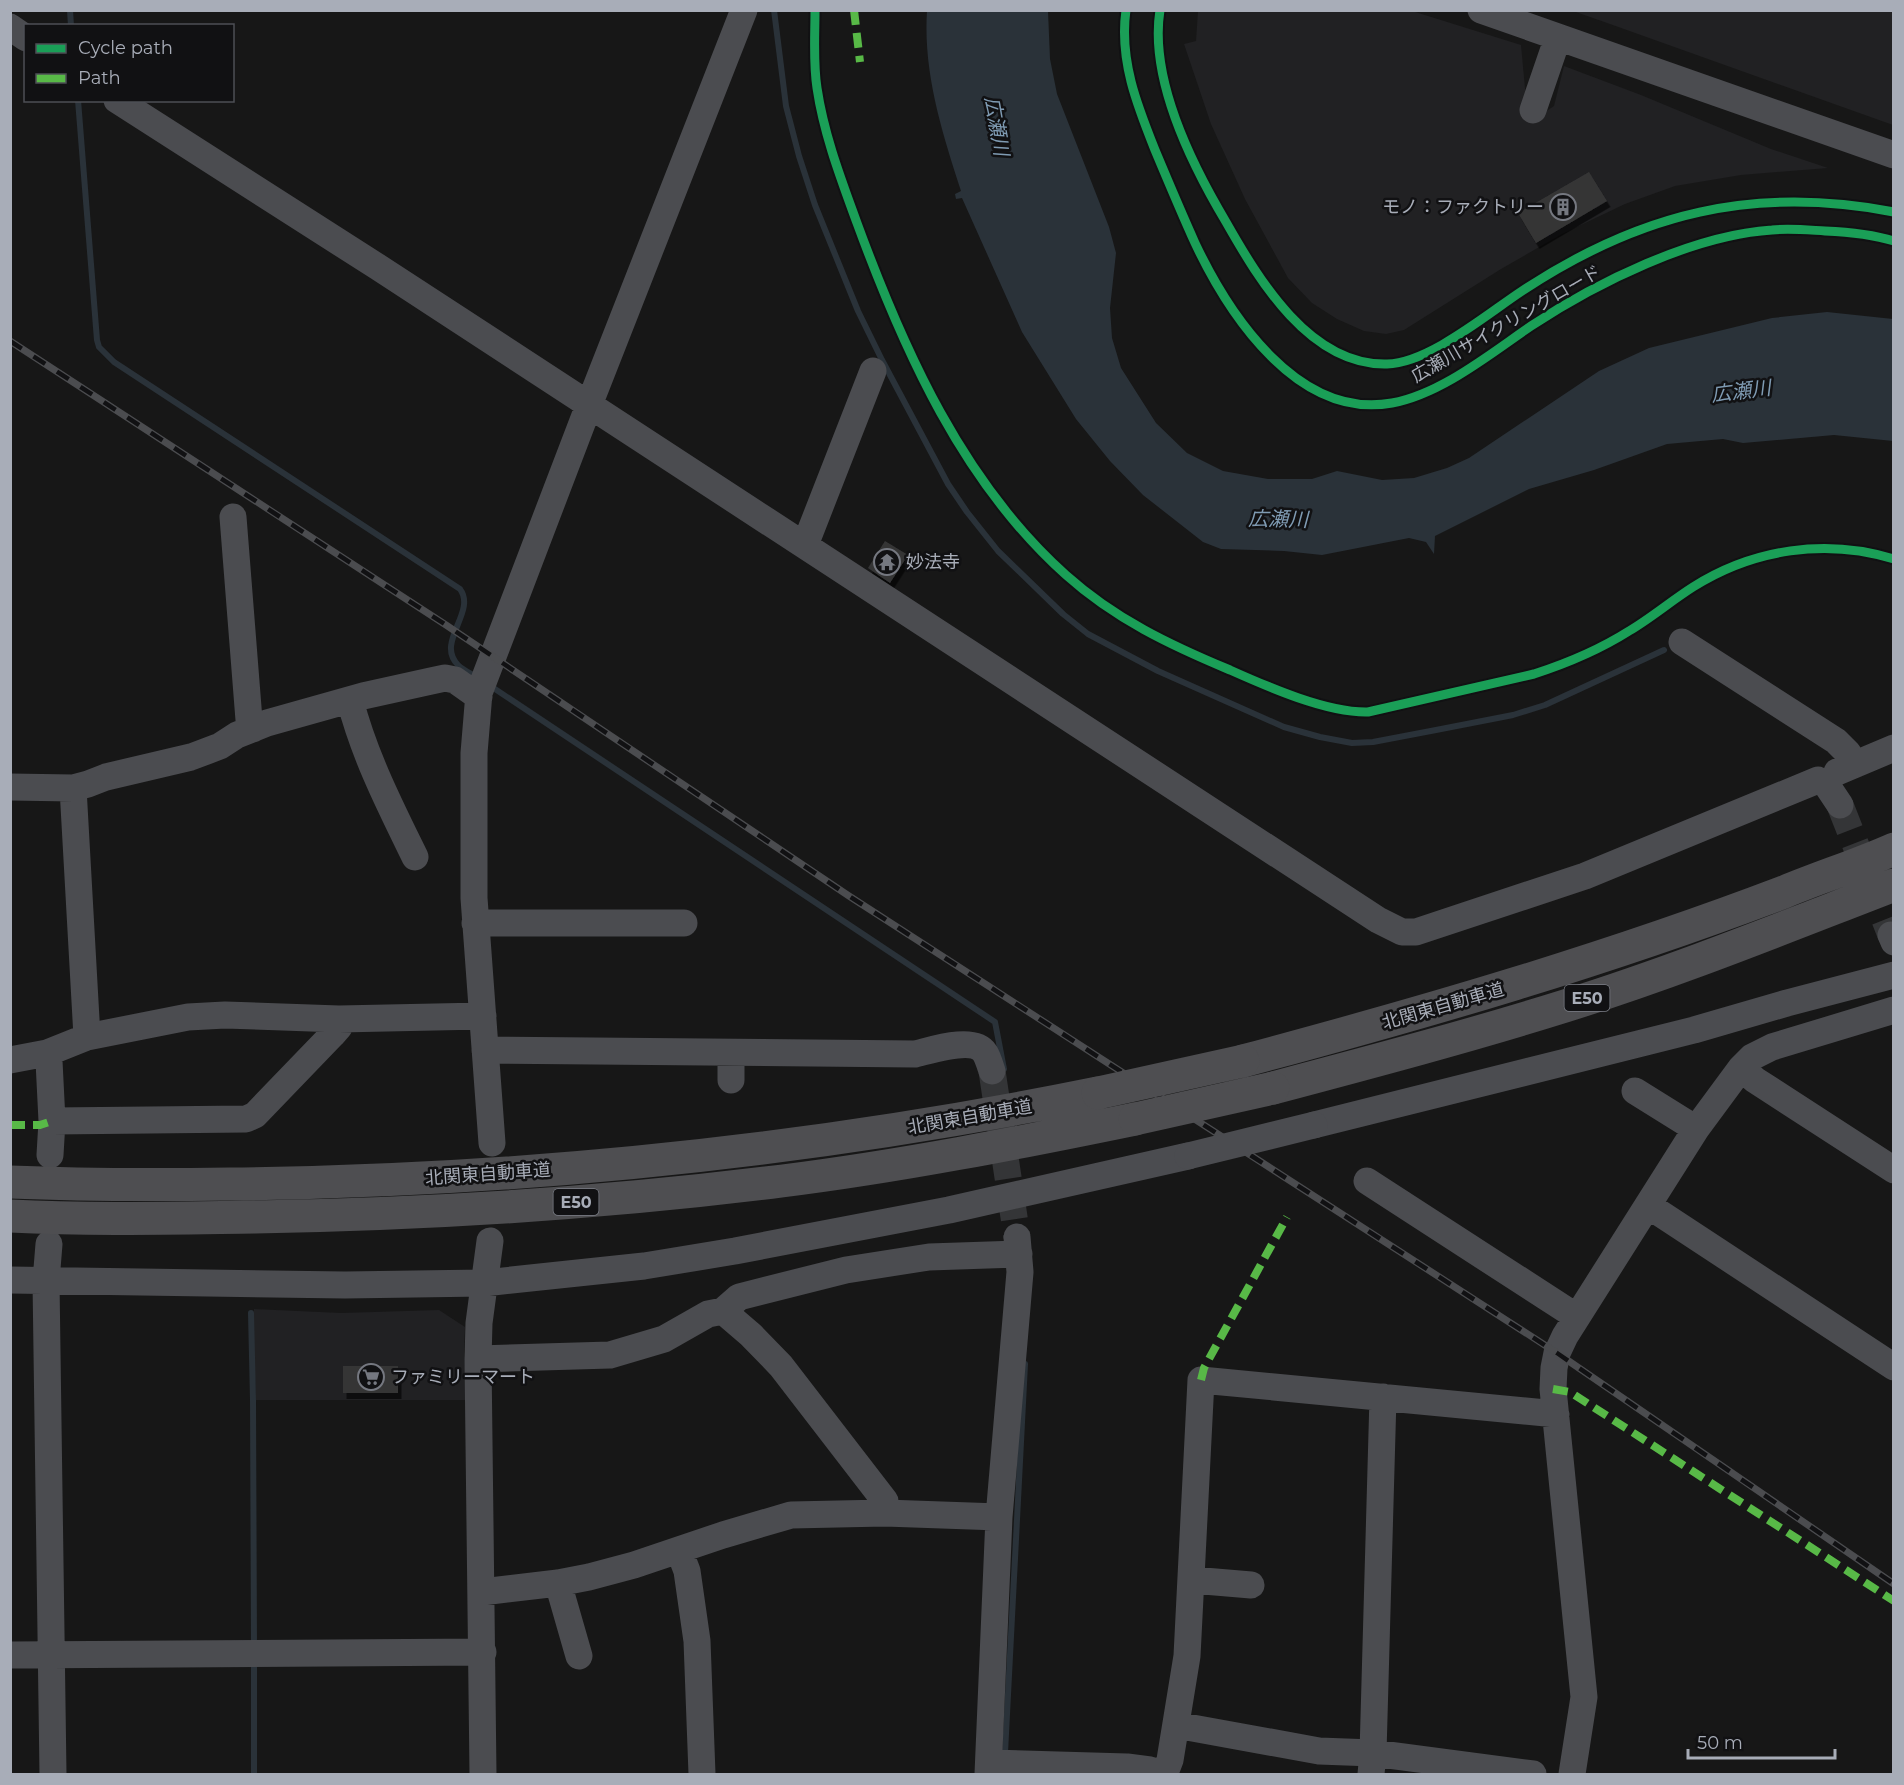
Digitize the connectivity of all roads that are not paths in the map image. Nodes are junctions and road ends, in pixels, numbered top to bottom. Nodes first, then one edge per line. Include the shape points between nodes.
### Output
1 (744, 10) edge
2 (1481, 10) edge
3 (10, 27) edge
4 (24, 37) edge
5 (1558, 37) junction
6 (120, 102) edge
7 (1533, 110) dead end
8 (1893, 155) edge
9 (873, 371) dead end
10 (588, 405) junction
11 (233, 517) dead end
12 (805, 545) junction
13 (1682, 642) dead end
14 (479, 697) junction
15 (350, 700) junction
16 (253, 729) junction
17 (1893, 748) edge
18 (1854, 765) junction
19 (1818, 780) junction
20 (10, 787) edge
21 (73, 788) junction
22 (1840, 805) tunnel mouth
23 (1893, 826) edge
24 (1893, 849) edge
25 (415, 857) dead end
26 (1893, 885) edge
27 (474, 911) junction
28 (684, 923) dead end
29 (1561, 971) junction
30 (1893, 975) edge
31 (1893, 1010) edge
32 (483, 1016) junction
33 (339, 1018) junction
34 (87, 1037) junction
35 (485, 1050) junction
36 (47, 1053) junction
37 (731, 1053) junction
38 (10, 1060) edge
39 (1741, 1068) junction
40 (992, 1071) tunnel mouth
41 (731, 1080) dead end
42 (1635, 1091) dead end
43 (52, 1121) junction
44 (1696, 1129) junction
45 (492, 1143) dead end
46 (50, 1155) dead end
47 (1893, 1170) edge
48 (1367, 1181) dead end
49 (10, 1182) edge
50 (1649, 1206) junction
51 (10, 1216) edge
52 (490, 1240) dead end
53 (49, 1244) dead end
54 (10, 1280) edge
55 (46, 1281) junction
56 (484, 1282) junction
57 (731, 1304) junction
58 (1577, 1317) junction
59 (478, 1359) junction
60 (1893, 1368) edge
61 (1383, 1397) junction
62 (1556, 1414) junction
63 (885, 1514) junction
64 (999, 1517) junction
65 (679, 1550) junction
66 (1192, 1580) junction
67 (558, 1583) junction
68 (1251, 1585) dead end
69 (482, 1592) junction
70 (483, 1652) junction
71 (52, 1654) junction
72 (10, 1655) edge
73 (579, 1656) dead end
74 (1176, 1725) junction
75 (1372, 1764) edge
76 (988, 1768) edge
77 (53, 1774) edge
78 (483, 1774) edge
79 (702, 1774) edge
80 (1166, 1774) edge
81 (1533, 1774) edge
82 (1572, 1774) edge

1 - 10 street
2 - 5 street
3 - 4 street
5 - 7 street
5 - 8 street
6 - 10 street
9 - 12 street
10 - 12 street
10 - 14 street
11 - 16 street via 249,720
12 - 19 street via 1402,932 1416,932 1584,876
13 - 18 street via 1836,741
14 - 15 street via 446,678
14 - 27 street via 474,753
15 - 16 street
15 - 25 street via 382,789
16 - 21 street via 191,757
17 - 18 street
18 - 19 street
19 - 22 street via 1826,784
20 - 21 street
21 - 34 street
23 - 29 highway
24 - 29 highway, 北関東自動車道 / E50 via 1702,923
26 - 51 highway, 北関東自動車道 / E50, bridge via 1710,956 1567,1005 1406,1053 1273,1088 1015,1143 783,1181 552,1205 332,1216
27 - 28 street
27 - 32 street
29 - 49 highway, 北関東自動車道 / E50, bridge via 1243,1061 1008,1111 779,1147 548,1171 332,1183
30 - 56 street, bridge via 1694,1030 1314,1125 949,1210 644,1266
31 - 39 street via 1772,1047
32 - 33 street
32 - 35 street
33 - 34 street via 188,1017
33 - 43 street via 339,1027 332,1035 255,1115 246,1119
34 - 36 street
35 - 37 street
35 - 45 street
36 - 38 street
36 - 43 street
37 - 40 street via 915,1054 965,1044 976,1045 985,1052
37 - 41 street
39 - 44 street
39 - 47 street
42 - 44 street
43 - 46 street
44 - 50 street
48 - 58 street
50 - 58 street
50 - 60 street
52 - 56 street
53 - 55 street
54 - 55 street
55 - 56 street via 345,1285
55 - 71 street
56 - 59 street
57 - 59 street via 664,1339 610,1354
57 - 63 street via 750,1335 782,1366 885,1501
57 - 64 street via 823,1275 1018,1245 1020,1272
58 - 62 street via 1557,1353 1553,1389
59 - 69 street
61 - 62 street
61 - 66 street via 1201,1380
61 - 75 street
62 - 82 street via 1584,1697
63 - 64 street
63 - 65 street via 792,1515
64 - 76 street
65 - 67 street
65 - 79 street via 687,1571 697,1641
66 - 68 street
66 - 74 street via 1187,1656
67 - 69 street
67 - 73 street
69 - 70 street
70 - 71 street
70 - 78 street
71 - 72 street
71 - 77 street
74 - 75 street
74 - 80 street
75 - 81 street
76 - 80 street via 1127,1767

